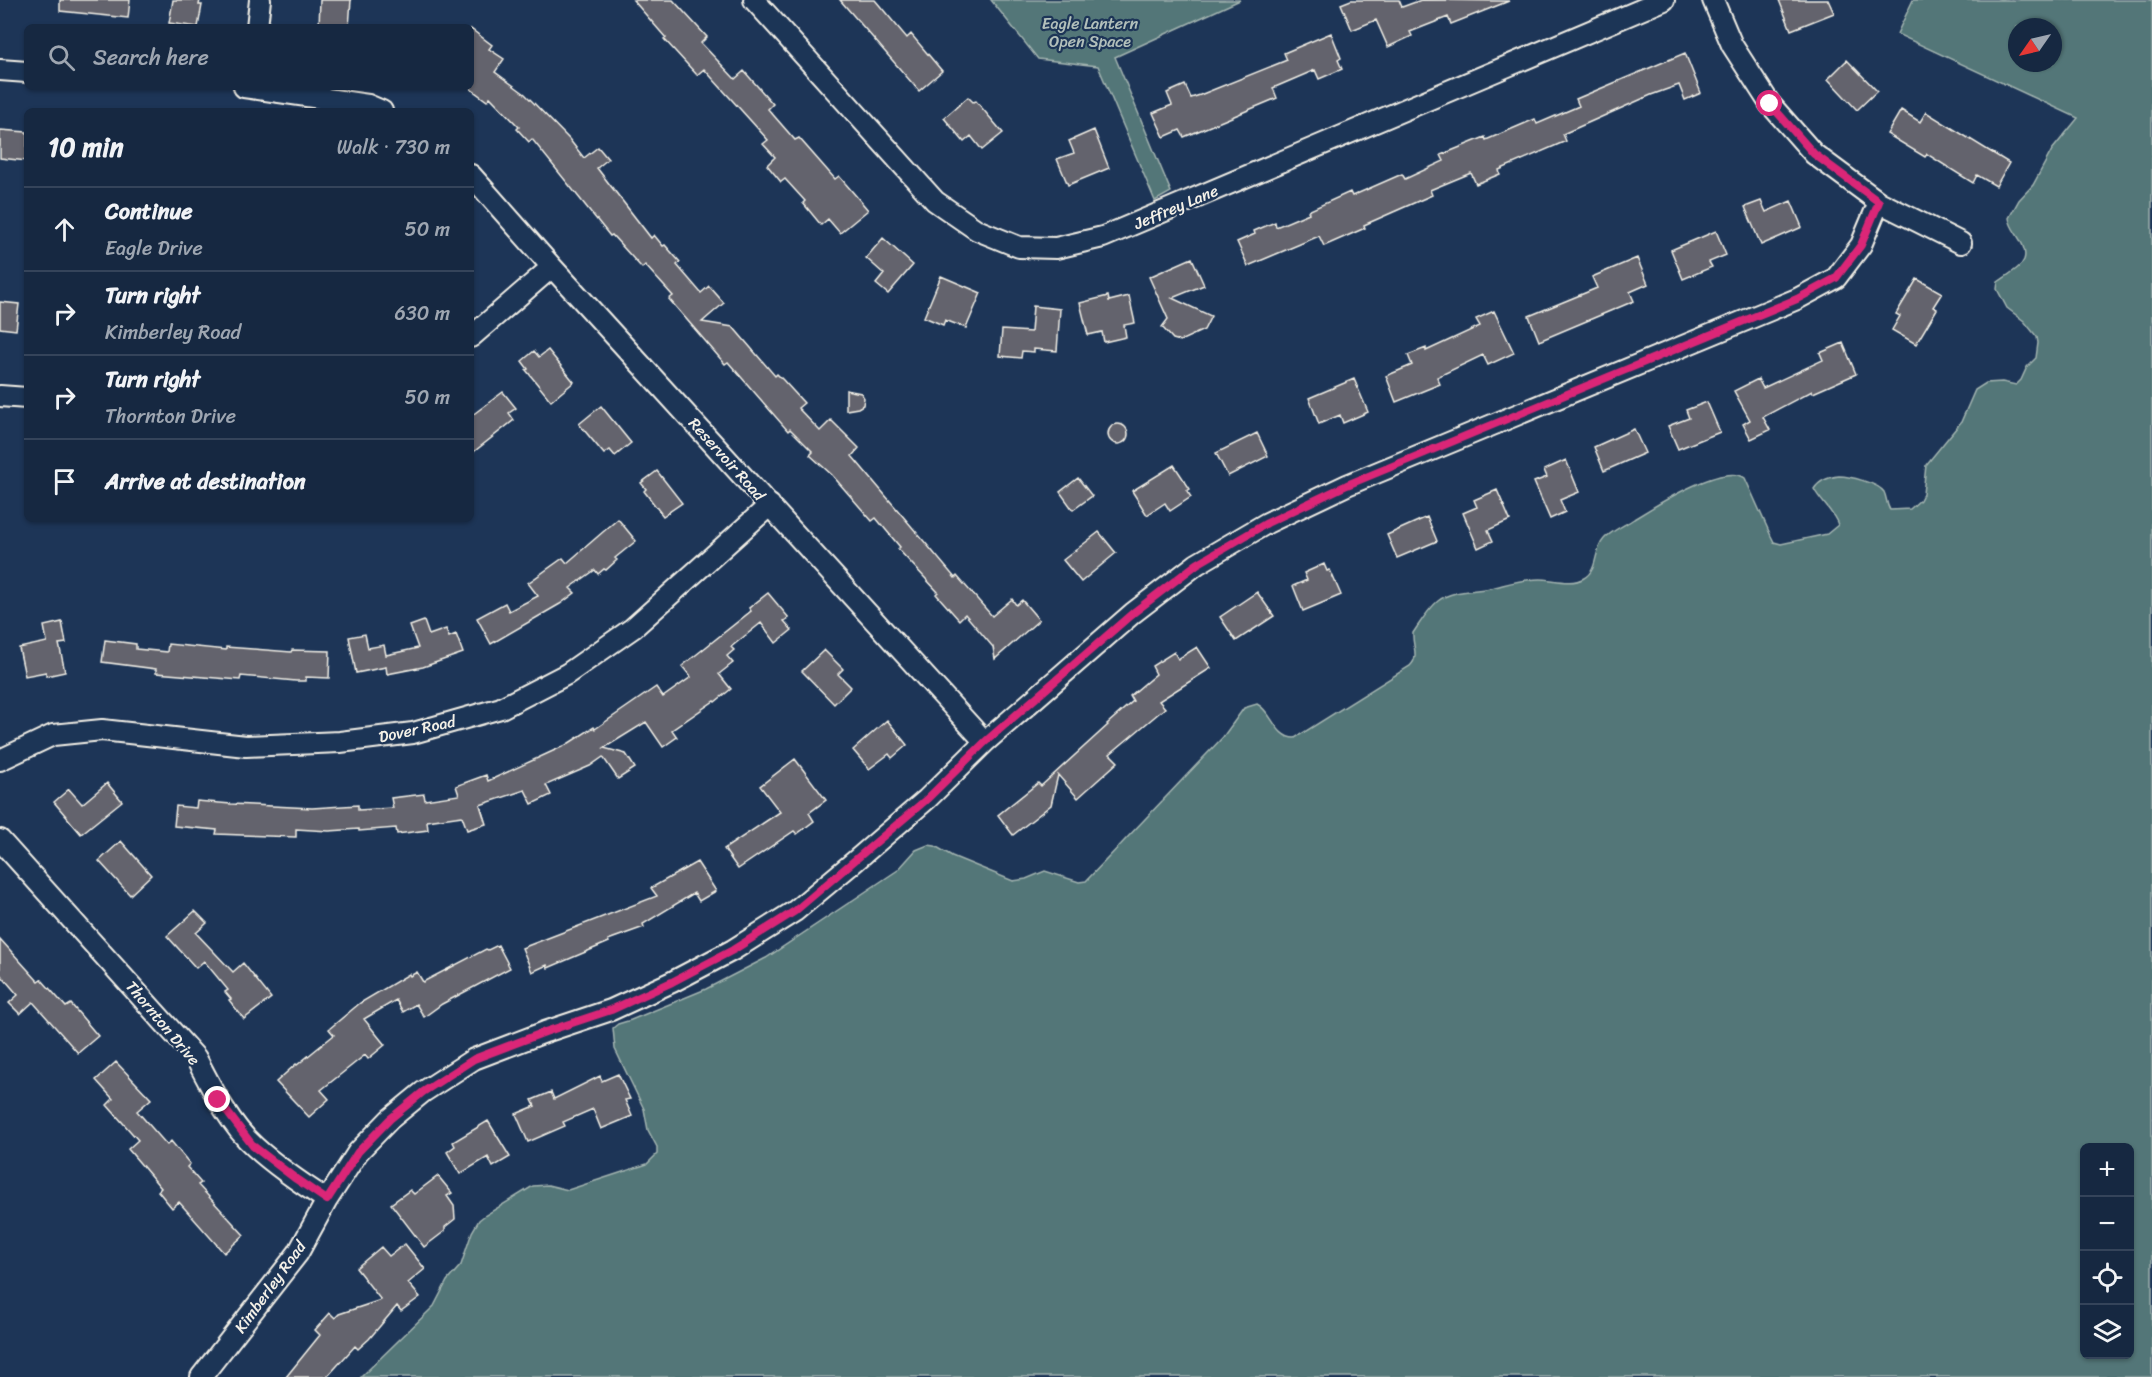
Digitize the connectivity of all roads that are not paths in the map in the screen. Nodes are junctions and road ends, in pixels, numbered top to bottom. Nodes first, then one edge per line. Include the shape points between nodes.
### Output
1 (260, 0) edge
2 (754, 0) edge
3 (1664, 0) edge
4 (1713, 0) edge
5 (258, 24) edge
6 (0, 70) edge
7 (24, 72) edge
8 (271, 90) edge
9 (375, 108) edge
10 (474, 178) edge
11 (1879, 202) junction
12 (1960, 243) dead end
13 (552, 267) junction
14 (474, 334) edge
15 (0, 396) edge
16 (24, 398) edge
17 (770, 505) junction
18 (985, 742) junction
19 (0, 759) edge
20 (0, 840) edge
21 (327, 1200) junction
22 (201, 1377) edge

1 - 5 street
2 - 3 street, Jeffrey Lane via 935,201 977,230 1019,247 1056,248 1103,237
4 - 11 street via 1732,45 1770,104 1814,154
6 - 7 street
8 - 9 street
10 - 13 street, Reservoir Road
11 - 12 street
11 - 18 street, Kimberley Road via 1861,245 1836,278 1797,299 1358,480 1267,523 1197,564 1133,613
13 - 14 street
13 - 17 street, Reservoir Road
15 - 16 street
17 - 18 street, Reservoir Road
17 - 19 street, Dover Road via 633,628 567,674 501,708 413,733 340,742 246,746 102,730 53,735
18 - 21 street, Kimberley Road via 846,869 795,911 733,950 611,1010 474,1059 423,1092 358,1152
20 - 21 street, Thornton Drive via 196,1058 218,1100 253,1146
21 - 22 street, Kimberley Road via 298,1253

